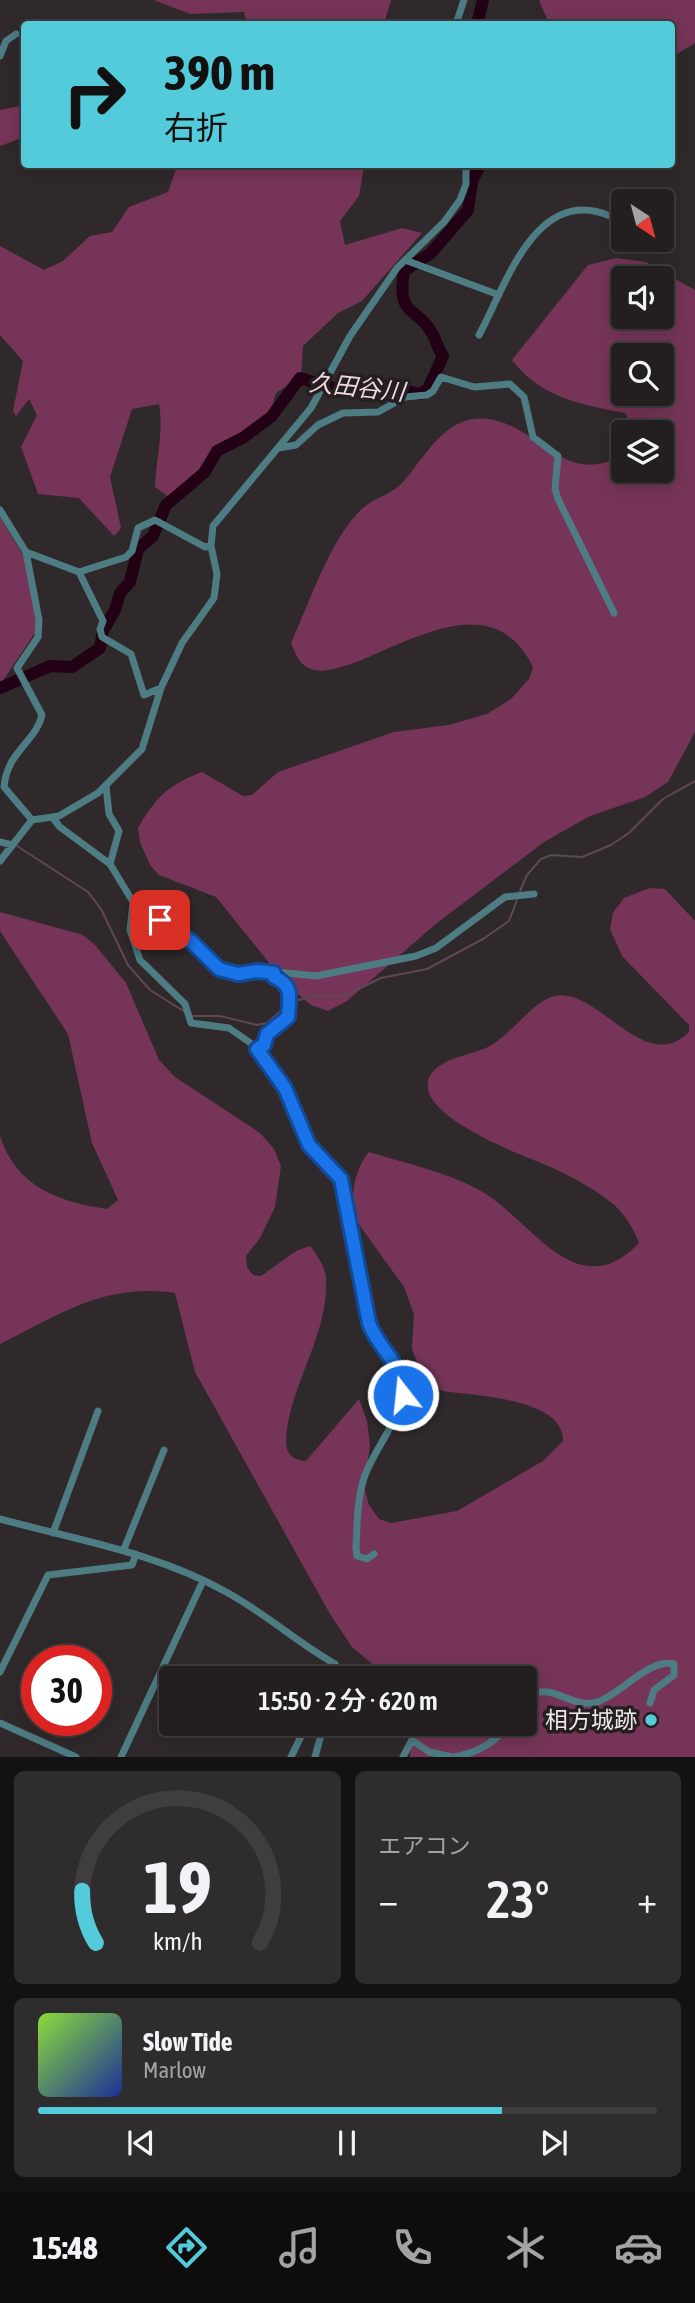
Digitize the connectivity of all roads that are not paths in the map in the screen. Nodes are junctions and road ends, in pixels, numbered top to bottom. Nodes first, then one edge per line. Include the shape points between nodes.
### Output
1 (464, 0) edge
2 (457, 21) edge
3 (16, 34) dead end
4 (0, 56) edge
5 (466, 168) edge
6 (610, 216) dead end
7 (407, 261) junction
8 (499, 295) junction
9 (479, 335) dead end
10 (279, 448) junction
11 (0, 510) edge
12 (211, 546) junction
13 (26, 552) junction
14 (79, 572) junction
15 (614, 613) dead end
16 (161, 688) junction
17 (106, 786) junction
18 (53, 818) junction
19 (32, 820) junction
20 (0, 842) edge
21 (12, 845) junction
22 (0, 860) edge
23 (110, 864) junction
24 (534, 894) dead end
25 (133, 902) junction
26 (274, 973) junction
27 (257, 1049) junction
28 (98, 1411) dead end
29 (164, 1450) dead end
30 (0, 1519) edge
31 (53, 1533) junction
32 (124, 1549) junction
33 (136, 1553) junction
34 (374, 1554) dead end
35 (203, 1581) junction
36 (335, 1664) edge
37 (0, 1672) edge
38 (537, 1692) edge
39 (650, 1703) dead end
40 (0, 1723) edge
41 (301, 1736) edge
42 (321, 1736) edge
43 (499, 1736) edge
44 (76, 1757) edge
45 (121, 1757) edge
46 (291, 1757) edge
47 (315, 1757) edge
48 (403, 1757) edge
49 (453, 1757) edge

1 - 2 street
3 - 4 street via 6,41
5 - 7 street via 460,200
6 - 8 street via 575,210 537,232 515,260
7 - 8 street
7 - 10 street via 366,310 324,388
8 - 9 street
10 - 12 street via 212,526
10 - 15 street via 296,445 318,425 343,413 378,412 405,397 426,395 441,377 474,387 510,384 524,397 533,437 558,456 558,499
11 - 13 street
12 - 14 street via 156,520 138,528 126,557
12 - 16 street via 217,573 214,598 182,643
13 - 14 street
13 - 19 street via 38,637 17,673 42,715 40,725 12,758 4,787
14 - 16 street via 103,621 102,637 131,654 144,695
16 - 17 street via 142,750
17 - 18 street
17 - 23 street via 109,814 119,831
18 - 19 street
18 - 23 street
19 - 21 street
20 - 21 street
21 - 22 street
23 - 25 street
24 - 26 street via 505,897 436,948 416,956 316,976
25 - 26 street via 178,929 219,969 238,974
25 - 27 street via 130,930 140,960 185,1004 191,1023 239,1032
26 - 27 street via 290,990 288,1017
27 - 34 street via 285,1088 309,1145 341,1179 369,1323 404,1384 399,1407 362,1490 357,1556
28 - 31 street
29 - 32 street
30 - 31 street
31 - 32 street
32 - 33 street
33 - 35 street
33 - 37 street via 132,1565 48,1576
35 - 36 street
35 - 45 street
38 - 39 street via 595,1703 639,1675 674,1664 674,1675 653,1690
40 - 44 street
41 - 46 street
42 - 47 street
43 - 49 street via 483,1748
48 - 49 street via 412,1740 429,1752

